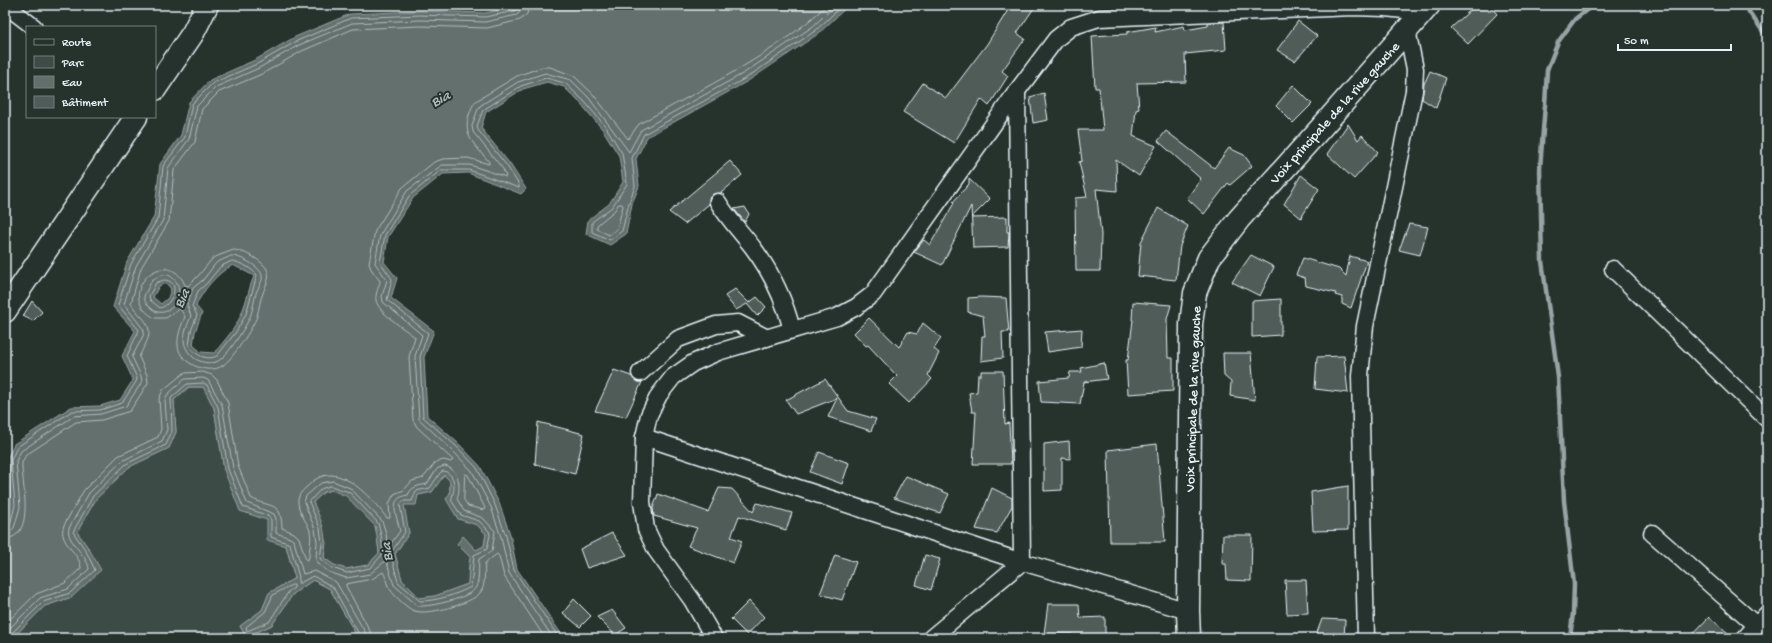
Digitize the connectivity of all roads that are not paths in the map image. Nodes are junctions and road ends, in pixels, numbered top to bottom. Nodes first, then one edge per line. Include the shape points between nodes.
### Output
1 (5, 5) edge
2 (207, 5) edge
3 (1426, 8) edge
4 (33, 26) edge
5 (1407, 30) junction
6 (156, 88) edge
7 (1017, 91) junction
8 (135, 118) edge
9 (718, 202) dead end
10 (1613, 269) dead end
11 (5, 311) edge
12 (792, 330) junction
13 (767, 338) junction
14 (640, 373) dead end
15 (1767, 419) edge
16 (644, 437) junction
17 (1652, 533) dead end
18 (1022, 562) junction
19 (1188, 611) junction
20 (1767, 614) edge
21 (1756, 626) junction
22 (714, 638) edge
23 (931, 638) edge
24 (1189, 638) edge
25 (1366, 638) edge
26 (1745, 638) edge

1 - 4 street
2 - 6 street via 193,33
3 - 5 street, Voix principale de la rive gauche
3 - 7 street via 1352,7 1099,18 1071,27 1056,40
5 - 19 street, Voix principale de la rive gauche via 1239,219 1209,258 1195,294 1191,324
5 - 25 street via 1415,69 1414,91 1365,326 1360,376
7 - 12 street via 873,294 856,308 837,317
7 - 18 street
8 - 11 street
9 - 12 street via 767,268 788,312
10 - 15 street
12 - 13 street
13 - 14 street via 738,323 716,325 678,339
13 - 16 street via 718,352 693,363 673,377 659,395 649,415
16 - 18 street
16 - 22 street via 642,502 646,529 656,550 692,600
17 - 21 street
18 - 19 street
18 - 23 street
19 - 24 street, Voix principale de la rive gauche
20 - 21 street
21 - 26 street

